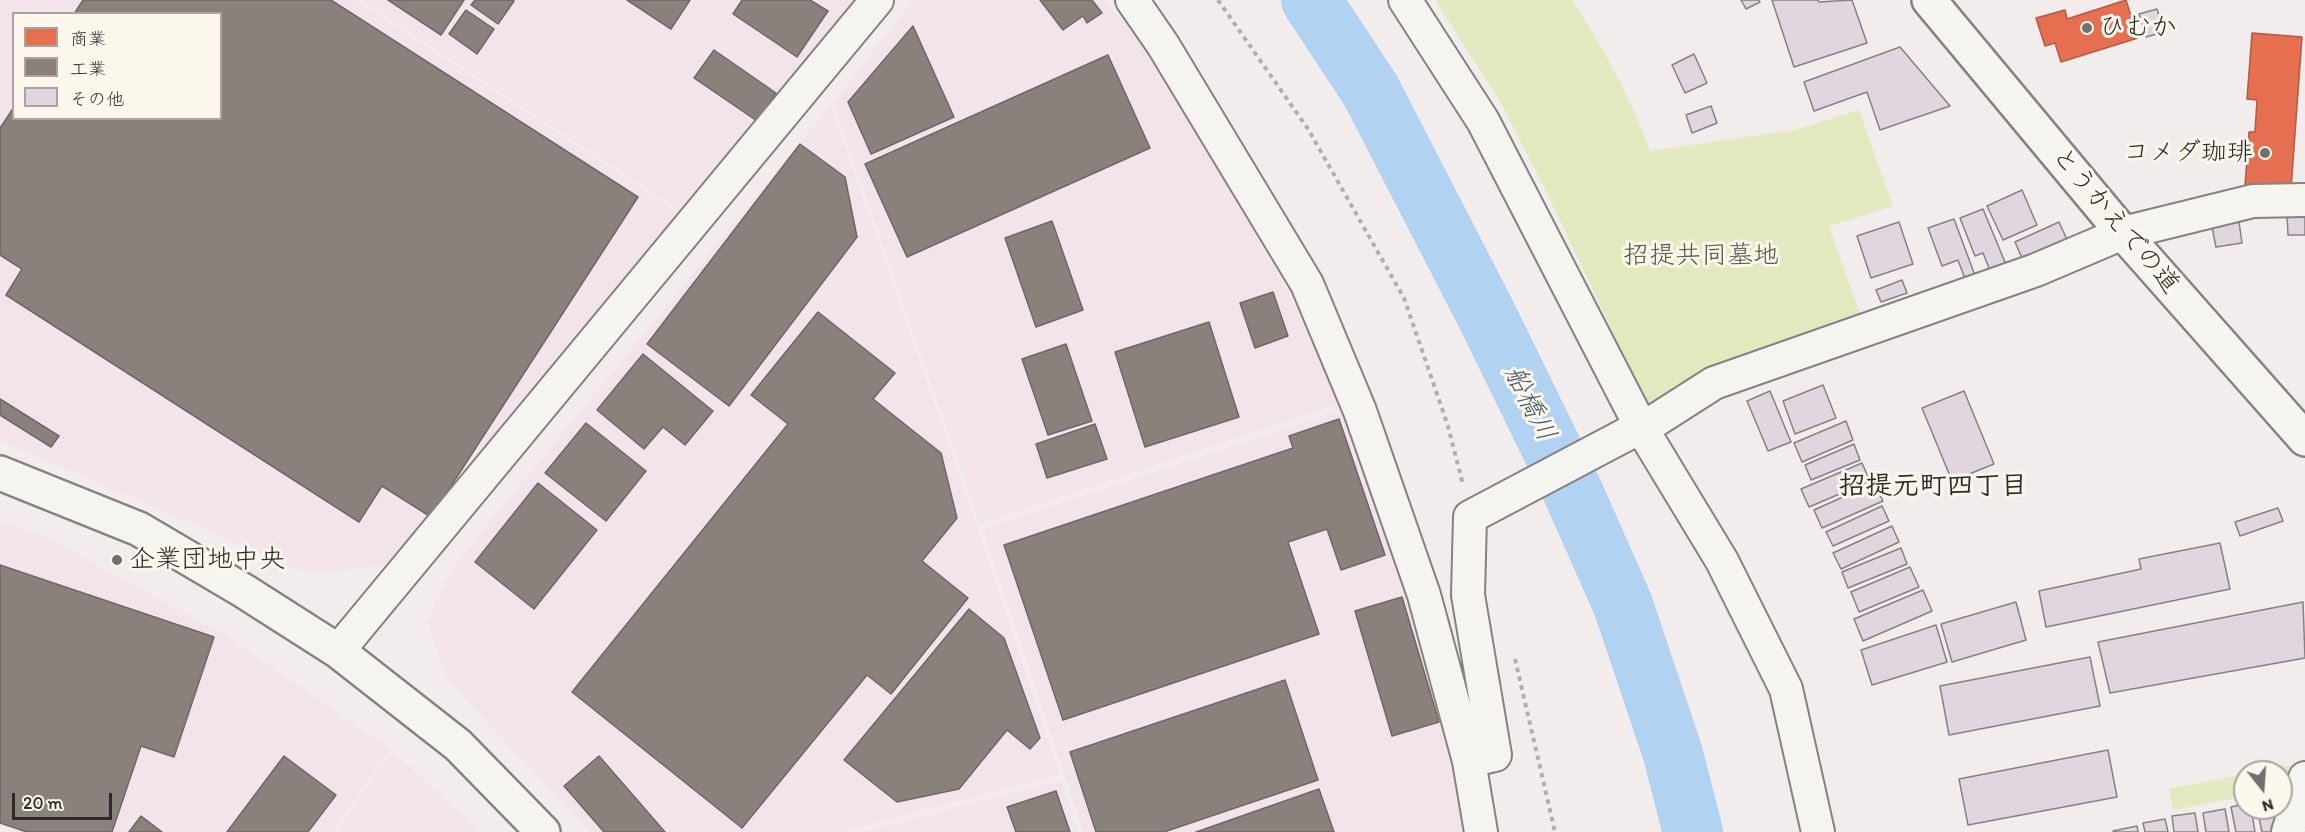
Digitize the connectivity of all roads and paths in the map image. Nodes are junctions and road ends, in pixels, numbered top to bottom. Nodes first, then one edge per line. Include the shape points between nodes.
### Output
1 (877, 0) edge
2 (1132, 0) edge
3 (1218, 0) edge
4 (1405, 0) edge
5 (1929, 0) edge
6 (2305, 200) edge
7 (2123, 233) junction
8 (1635, 431) junction
9 (2305, 439) edge
10 (0, 473) edge
11 (1470, 517) junction
12 (1512, 648) dead end
13 (338, 651) junction
14 (1469, 762) junction
15 (2305, 778) edge
16 (543, 832) edge
17 (1481, 832) edge
18 (1555, 832) edge
19 (1818, 832) edge
20 (2288, 832) edge

1 - 13 street
2 - 14 street via 1307,284 1360,411 1424,595
3 - 11 path via 1308,129 1404,298 1448,426
4 - 8 street via 1483,121
5 - 7 street, とうかえでの道
6 - 7 street via 2253,201
7 - 8 street via 2036,270 1714,383
7 - 9 street, とうかえでの道
8 - 11 street
8 - 19 street via 1722,561 1786,689
10 - 13 street via 139,529
11 - 14 street via 1468,595 1495,754
12 - 18 path
13 - 16 street via 458,745
14 - 17 street
15 - 20 street

